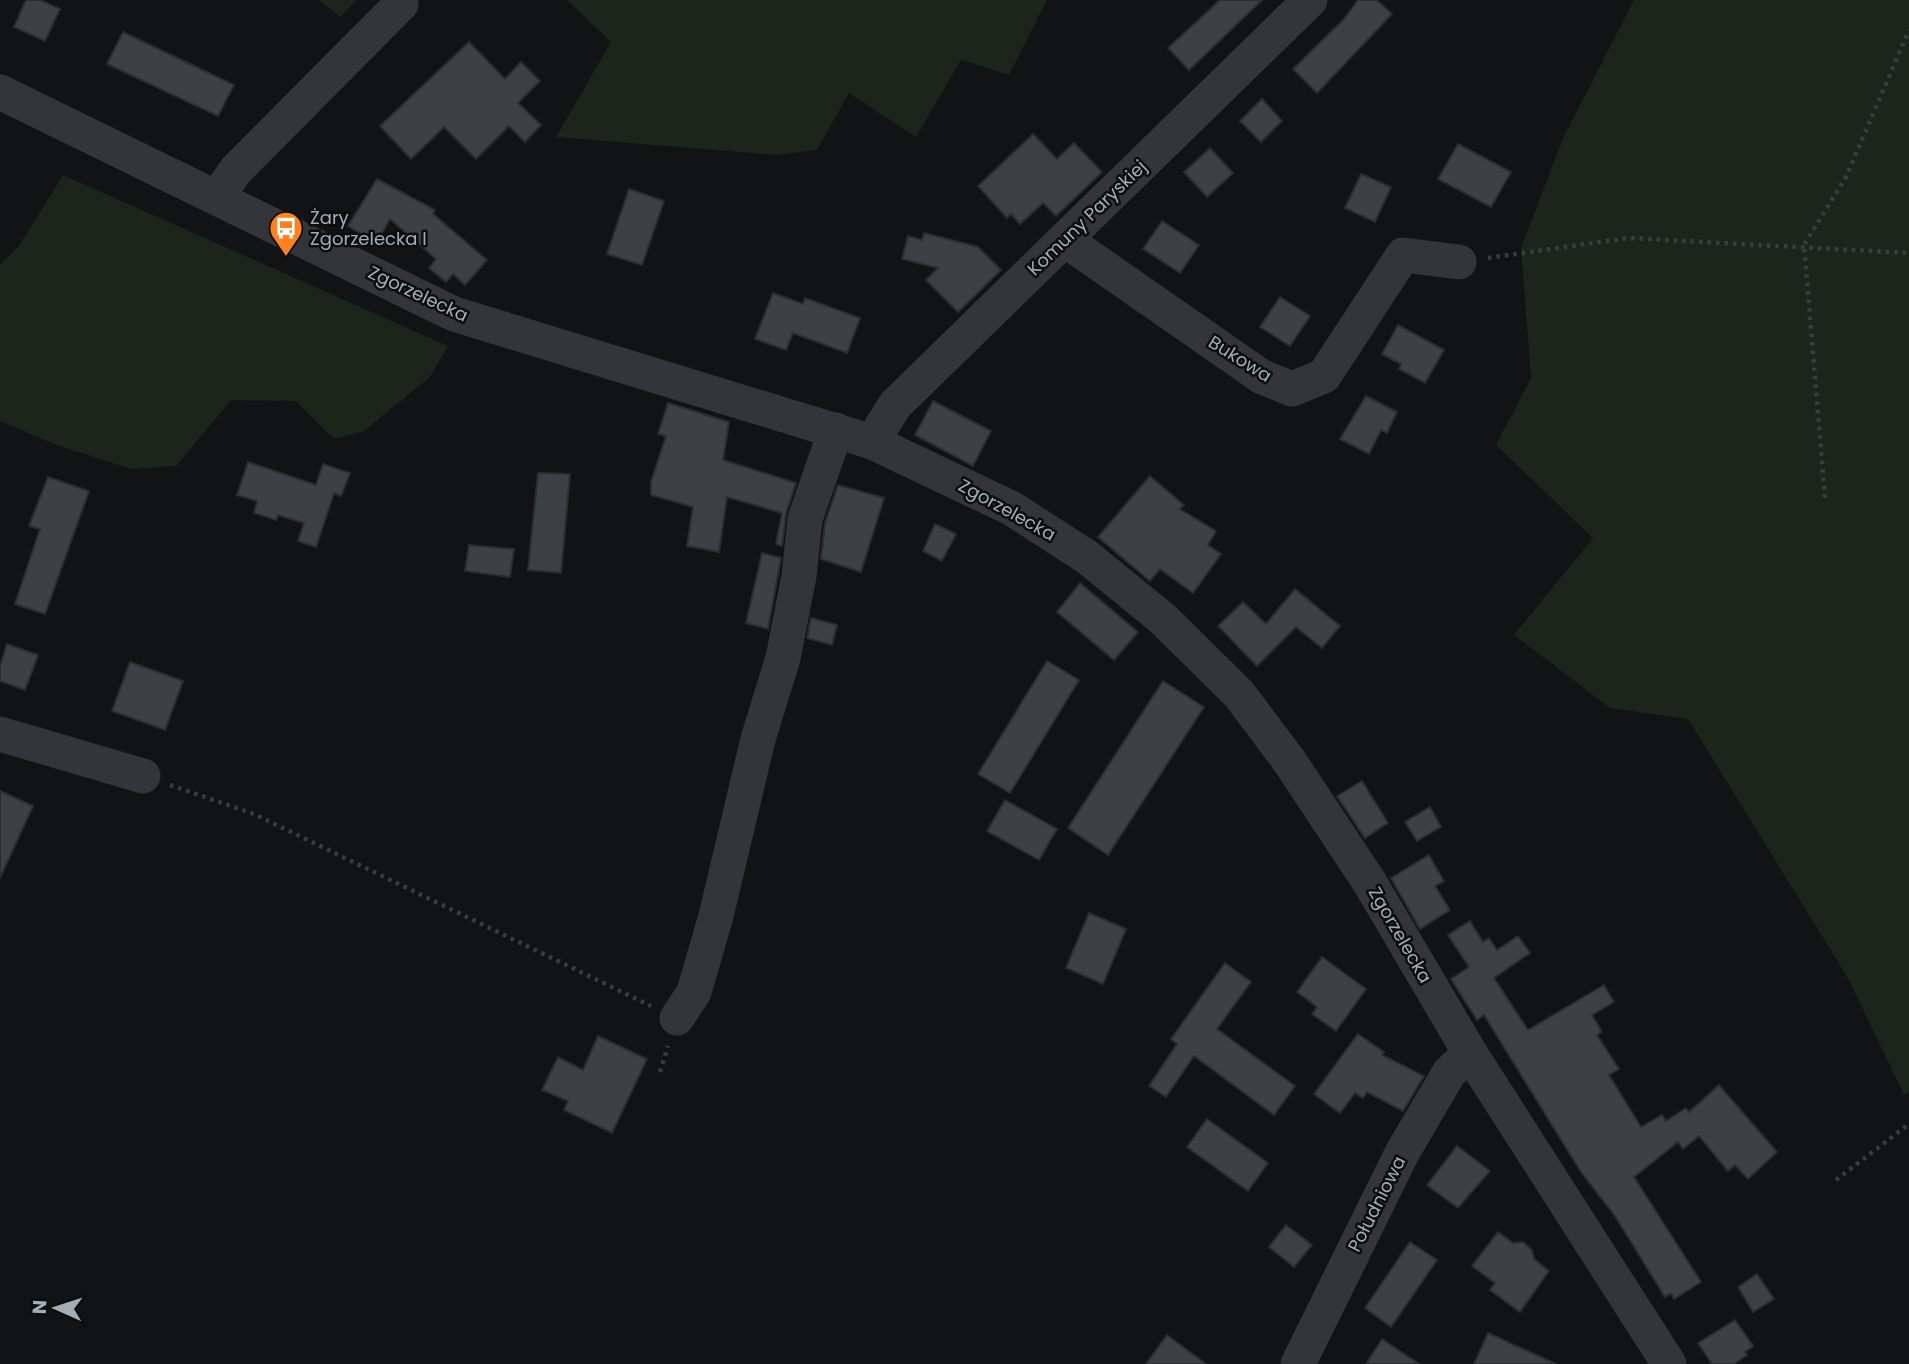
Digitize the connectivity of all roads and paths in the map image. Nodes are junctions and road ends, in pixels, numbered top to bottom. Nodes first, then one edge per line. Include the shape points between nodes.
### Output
1 (1310, 0) edge
2 (401, 4) dead end
3 (1909, 30) edge
4 (0, 92) edge
5 (217, 197) junction
6 (1065, 240) junction
7 (1804, 245) junction
8 (1909, 253) edge
9 (1459, 262) joint
10 (836, 430) junction
11 (872, 442) junction
12 (1825, 498) dead end
13 (0, 734) edge
14 (143, 776) joint
15 (677, 1018) junction
16 (1470, 1053) junction
17 (660, 1072) dead end
18 (1909, 1124) edge
19 (1836, 1180) dead end
20 (1298, 1364) edge
21 (1668, 1364) edge

1 - 6 street, Komuny Paryskiej
2 - 5 street via 236,170
3 - 7 path via 1846,177
4 - 5 street, Zgorzelecka
5 - 10 street, Zgorzelecka via 454,314
6 - 9 street, Bukowa via 1262,377 1292,389 1324,376 1403,255
6 - 11 street, Komuny Paryskiej via 895,405
7 - 8 path
7 - 9 path via 1629,238
7 - 12 path
10 - 11 street, Zgorzelecka
10 - 15 street via 804,519 799,576 783,658 758,739 716,916 694,992
11 - 16 street, Zgorzelecka via 1011,508 1087,557 1163,620 1239,694 1370,883
13 - 14 street
14 - 15 path via 254,814
15 - 17 path
16 - 20 street, Południowa via 1449,1073 1402,1153
16 - 21 street, Zgorzelecka
18 - 19 path

